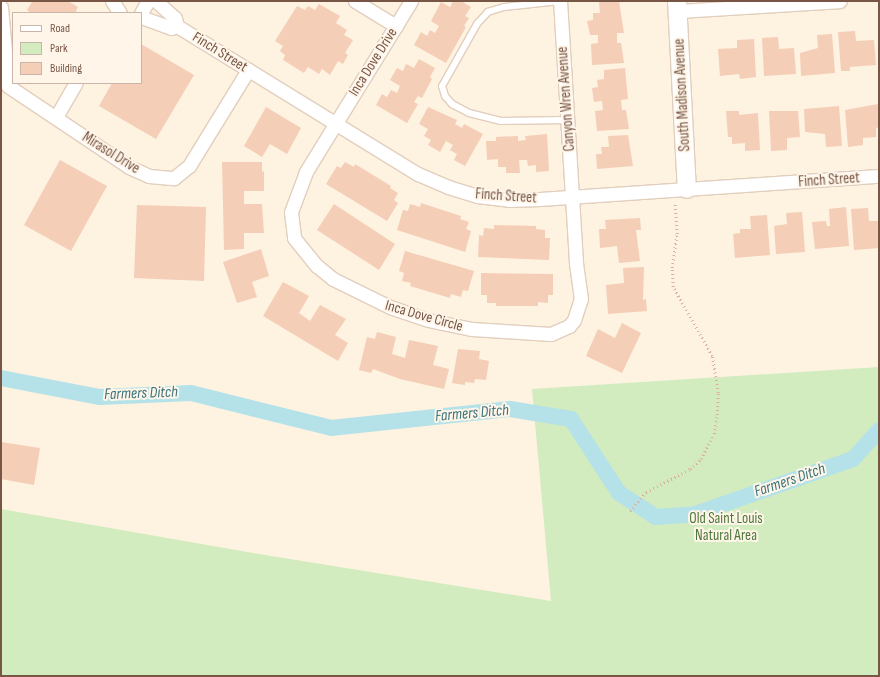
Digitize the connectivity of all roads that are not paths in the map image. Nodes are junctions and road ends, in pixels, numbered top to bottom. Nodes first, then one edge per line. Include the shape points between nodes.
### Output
1 (148, 1) edge
2 (156, 1) edge
3 (355, 1) edge
4 (411, 1) edge
5 (560, 1) edge
6 (840, 1) edge
7 (677, 6) edge
8 (1, 7) edge
9 (142, 12) edge
10 (142, 17) edge
11 (177, 26) junction
12 (396, 26) junction
13 (248, 70) junction
14 (75, 84) edge
15 (56, 117) junction
16 (568, 120) junction
17 (336, 124) junction
18 (879, 176) edge
19 (681, 190) junction
20 (573, 197) junction

1 - 9 street
2 - 11 street, Finch Street via 175,18
3 - 12 street
4 - 12 street, Inca Dove Drive
5 - 16 street, Canyon Wren Avenue
5 - 16 lane via 504,7 488,12 477,24 442,86 445,96 452,104 469,113 500,121
6 - 7 street
7 - 19 street, South Madison Avenue
8 - 15 street, Mirasol Drive via 8,86
10 - 11 street, Finch Street via 171,28
11 - 13 street, Finch Street
12 - 17 street, Inca Dove Drive
13 - 15 street, Mirasol Drive via 189,166 174,178 149,176 129,167
13 - 17 street, Finch Street
14 - 15 street
16 - 20 street, Canyon Wren Avenue
17 - 20 street, Finch Street via 418,174 477,196 509,200
17 - 20 street, Inca Dove Circle via 297,192 291,212 294,238 317,266 333,279 376,302 428,320 472,329 515,333 551,334 569,326 577,315 581,299 576,262
18 - 19 street, Finch Street
19 - 20 street, Finch Street

